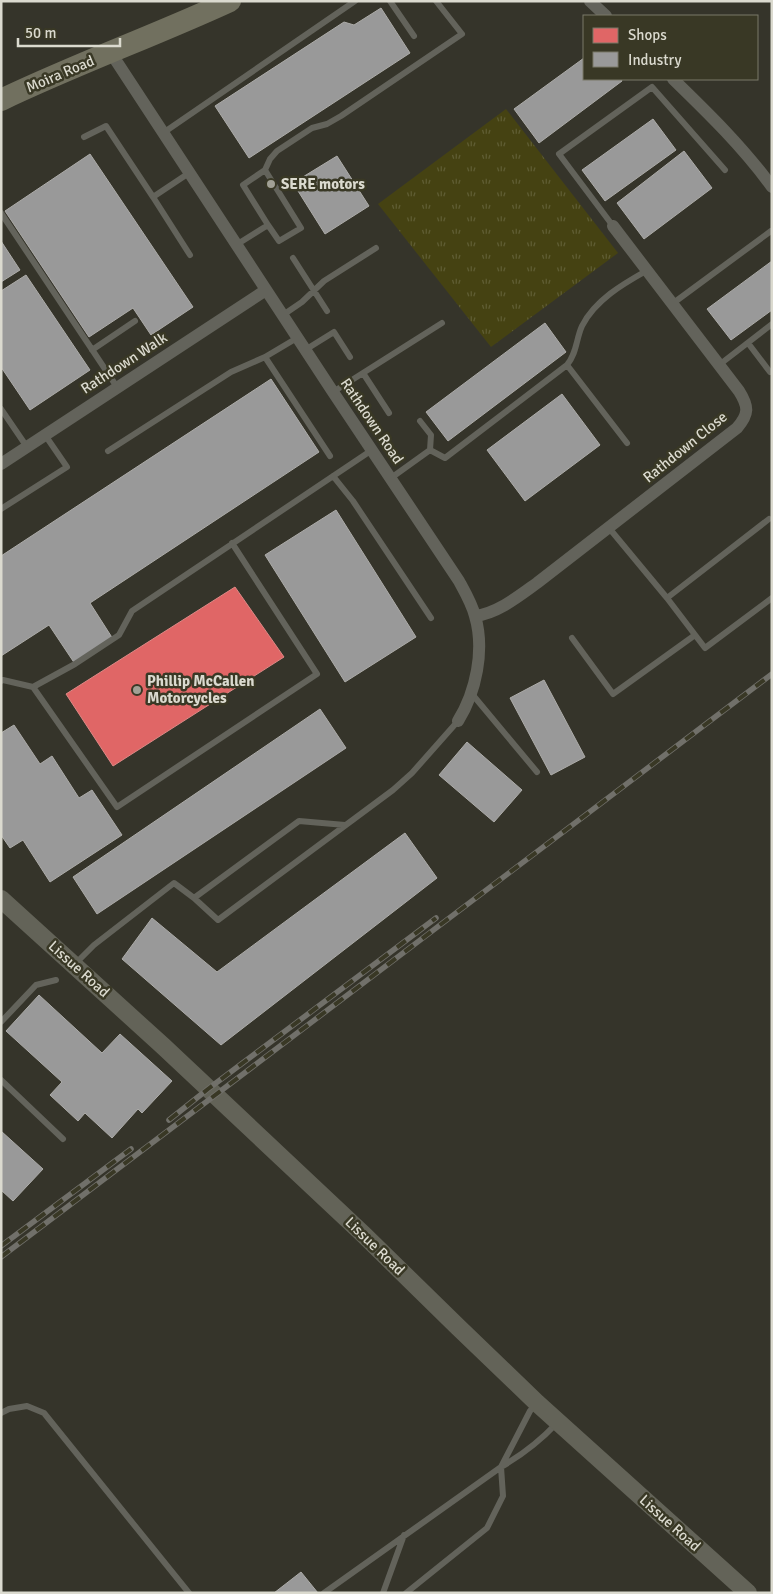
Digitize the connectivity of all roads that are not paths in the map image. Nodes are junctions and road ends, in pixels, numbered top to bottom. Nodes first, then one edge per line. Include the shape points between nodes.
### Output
1 (230, 1) edge
2 (355, 1) edge
3 (390, 1) edge
4 (436, 1) edge
5 (590, 1) edge
6 (605, 15) edge
7 (414, 36) dead end
8 (111, 53) junction
9 (675, 80) edge
10 (1, 100) edge
11 (162, 133) junction
12 (84, 137) dead end
13 (265, 170) junction
14 (725, 170) dead end
15 (189, 173) junction
16 (772, 187) edge
17 (153, 197) junction
18 (1, 213) edge
19 (268, 225) junction
20 (613, 226) joint
21 (771, 231) edge
22 (236, 245) junction
23 (376, 248) dead end
24 (190, 255) dead end
25 (293, 258) dead end
26 (646, 271) junction
27 (266, 290) junction
28 (314, 291) junction
29 (672, 304) junction
30 (327, 311) dead end
31 (283, 315) junction
32 (136, 321) dead end
33 (442, 323) dead end
34 (772, 324) edge
35 (298, 338) junction
36 (748, 343) junction
37 (92, 350) junction
38 (305, 350) junction
39 (265, 357) junction
40 (350, 357) dead end
41 (567, 365) junction
42 (719, 365) junction
43 (363, 372) junction
44 (770, 372) dead end
45 (117, 387) junction
46 (333, 392) junction
47 (1, 409) edge
48 (388, 413) dead end
49 (420, 421) dead end
50 (45, 435) junction
51 (627, 443) dead end
52 (26, 447) junction
53 (372, 450) junction
54 (430, 450) junction
55 (108, 451) dead end
56 (330, 456) dead end
57 (1, 464) edge
58 (333, 476) junction
59 (391, 478) junction
60 (1, 509) edge
61 (769, 519) dead end
62 (609, 528) junction
63 (232, 544) junction
64 (667, 598) junction
65 (772, 598) edge
66 (475, 616) junction
67 (431, 618) dead end
68 (695, 635) junction
69 (572, 638) dead end
70 (1, 681) edge
71 (33, 687) junction
72 (472, 694) junction
73 (458, 721) joint
74 (538, 772) dead end
75 (345, 825) junction
76 (194, 898) junction
77 (1, 900) edge
78 (74, 965) junction
79 (56, 980) dead end
80 (1, 1022) edge
81 (1, 1080) edge
82 (63, 1139) dead end
83 (537, 1403) junction
84 (1, 1413) edge
85 (558, 1423) junction
86 (501, 1468) junction
87 (404, 1535) junction
88 (189, 1593) edge
89 (324, 1593) edge
90 (383, 1593) edge
91 (406, 1593) edge
92 (748, 1593) edge

1 - 8 highway, Moira Road
2 - 11 lane
3 - 7 lane
4 - 13 lane via 462,34 341,116 312,128 277,151
5 - 6 street
8 - 10 highway, Moira Road
8 - 11 street, Rathdown Road
9 - 16 street via 730,136
11 - 15 street, Rathdown Road
12 - 17 lane via 106,126
13 - 19 lane via 243,185
13 - 19 lane via 301,228 279,242
14 - 20 lane via 652,87 559,154
15 - 17 lane
15 - 22 street, Rathdown Road
17 - 24 lane
18 - 37 lane
19 - 22 lane
20 - 26 street, Rathdown Close
21 - 29 lane
22 - 27 street, Rathdown Road
23 - 28 lane via 324,281
25 - 28 lane
26 - 29 street, Rathdown Close
26 - 41 lane via 592,310
27 - 31 street, Rathdown Road
27 - 45 street, Rathdown Walk
28 - 30 lane
28 - 31 lane
29 - 42 street, Rathdown Close
31 - 35 street, Rathdown Road
32 - 37 lane
33 - 43 lane
34 - 36 lane
35 - 38 street, Rathdown Road
35 - 39 lane
36 - 42 lane
36 - 44 lane
37 - 45 lane
38 - 40 lane via 334,332
38 - 46 street, Rathdown Road
39 - 55 lane via 231,372
39 - 56 lane
41 - 51 lane
41 - 54 lane via 445,458
42 - 62 street, Rathdown Close via 745,400 745,419
43 - 46 lane
43 - 48 lane
45 - 50 street, Rathdown Walk
46 - 53 street, Rathdown Road
47 - 52 lane
49 - 54 lane via 431,435
50 - 52 street, Rathdown Walk
50 - 60 lane via 67,468
52 - 57 street, Rathdown Walk
53 - 58 lane
53 - 59 street, Rathdown Road
54 - 59 lane
58 - 63 lane
58 - 67 lane
59 - 66 street, Rathdown Road via 459,581
61 - 64 lane
62 - 64 lane
62 - 66 street, Rathdown Close via 513,600 484,615
63 - 71 lane via 132,611 119,635
63 - 71 lane via 317,674 117,807
64 - 68 lane
65 - 68 lane via 705,648
66 - 72 street, Rathdown Road via 478,650
68 - 69 lane via 613,694
70 - 71 lane
72 - 73 street, Rathdown Road
72 - 74 lane
73 - 75 lane, Rathdown Road via 412,773
75 - 76 lane via 299,821
75 - 76 lane, Rathdown Road via 218,920
76 - 78 lane via 174,883 94,945
77 - 78 street, Lissue Road
78 - 83 street, Lissue Road via 363,1234
79 - 80 lane via 36,985
81 - 82 lane
83 - 85 street, Lissue Road
83 - 86 lane
84 - 88 lane via 27,1406 44,1413
85 - 86 lane via 532,1447
85 - 92 street, Lissue Road
86 - 87 lane
86 - 91 lane via 503,1496 487,1528
87 - 89 lane
87 - 90 lane

